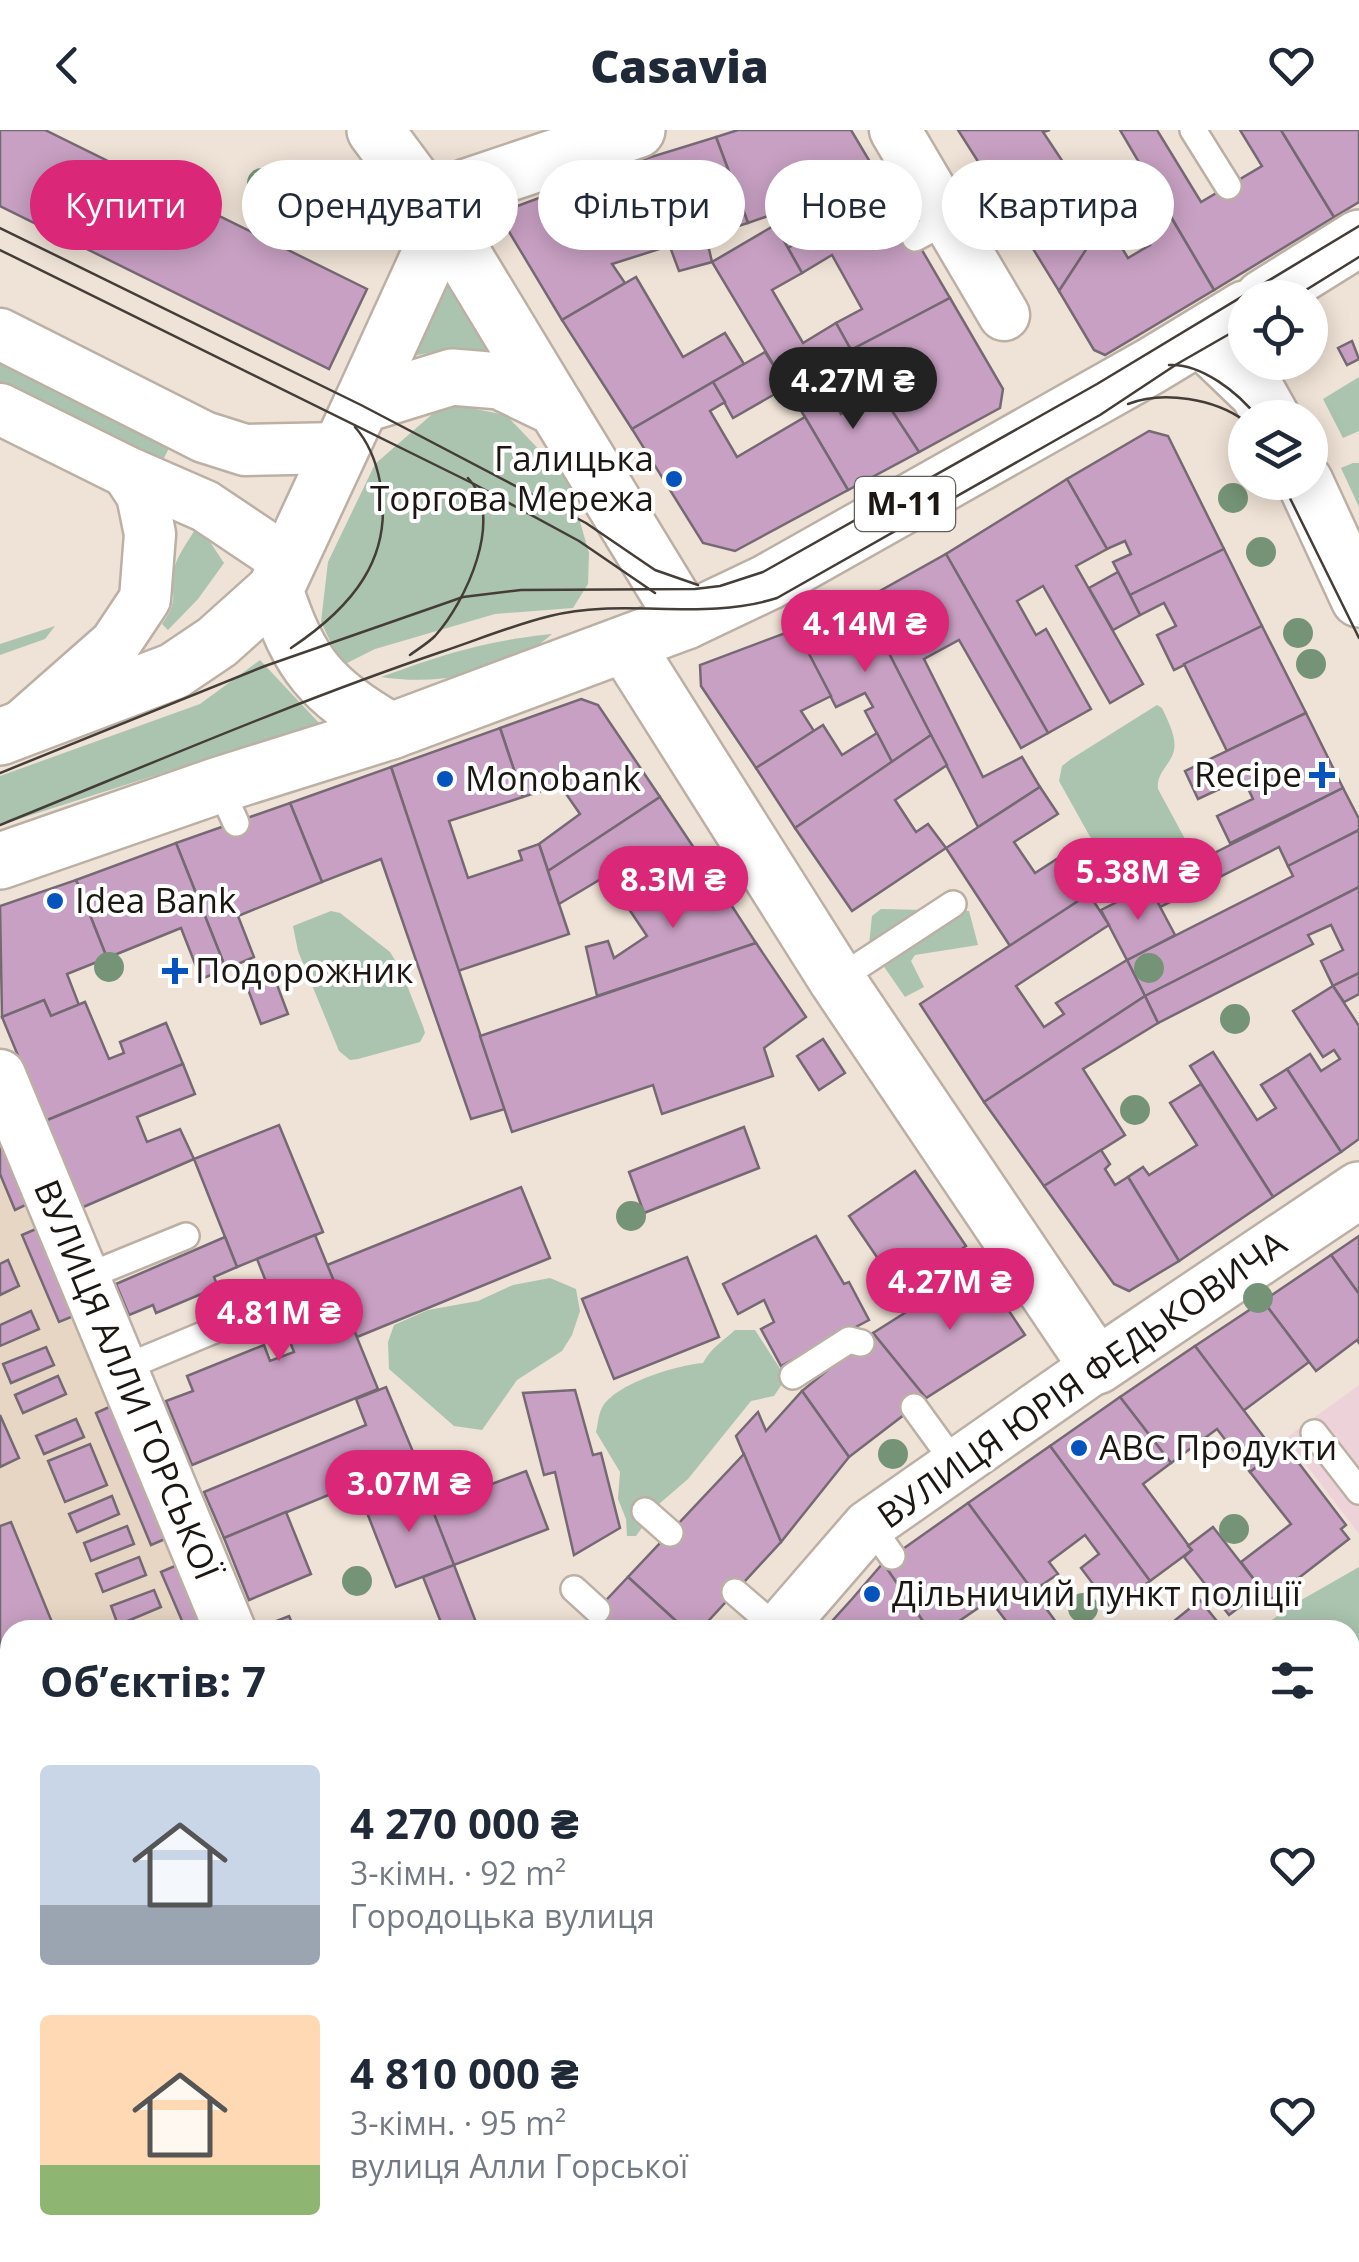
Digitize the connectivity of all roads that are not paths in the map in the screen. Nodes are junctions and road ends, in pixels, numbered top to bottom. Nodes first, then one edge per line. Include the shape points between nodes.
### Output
1 (374, 130) edge
2 (637, 130) edge
3 (895, 130) edge
4 (1193, 130) edge
5 (397, 160) edge
6 (518, 170) edge
7 (1228, 186) dead end
8 (1359, 238) edge
9 (432, 250) edge
10 (460, 250) edge
11 (1289, 280) edge
12 (1004, 315) dead end
13 (1228, 316) edge
14 (0, 334) edge
15 (556, 408) junction
16 (0, 409) edge
17 (351, 426) junction
18 (127, 472) junction
19 (1313, 500) edge
20 (281, 575) junction
21 (1359, 600) edge
22 (686, 621) junction
23 (625, 644) junction
24 (390, 730) junction
25 (8, 734) edge
26 (0, 861) edge
27 (953, 904) dead end
28 (837, 980) junction
29 (0, 1075) edge
30 (1359, 1190) edge
31 (186, 1236) dead end
32 (83, 1278) junction
33 (258, 1312) dead end
34 (861, 1343) dead end
35 (1097, 1366) junction
36 (121, 1368) junction
37 (793, 1376) dead end
38 (914, 1408) dead end
39 (1314, 1433) dead end
40 (956, 1465) junction
41 (1359, 1491) edge
42 (645, 1511) dead end
43 (670, 1533) dead end
44 (574, 1588) dead end
45 (735, 1592) dead end
46 (597, 1610) dead end
47 (226, 1620) edge
48 (767, 1620) edge
49 (789, 1620) edge

1 - 5 main road
2 - 6 main road
3 - 12 street via 931,230
4 - 7 lane
8 - 11 main road, М-11
9 - 17 main road
10 - 15 main road
13 - 22 main road, М-11 via 768,582
14 - 17 street via 245,450
15 - 17 main road via 500,381 452,377
15 - 22 main road
16 - 18 street
17 - 20 main road
18 - 20 street via 205,506
18 - 25 street via 142,495 150,534 146,599 115,644
19 - 21 lane
20 - 24 main road via 290,635 323,685
20 - 25 main road via 216,642 174,671
22 - 23 main road, М-11
23 - 24 main road, М-11
23 - 28 main road
24 - 26 main road, М-11 via 228,804
27 - 28 lane
28 - 35 main road
29 - 32 street, ВУЛИЦЯ АЛЛИ ГОРСЬКОЇ
30 - 35 main road, ВУЛИЦЯ ЮРІЯ ФЕДЬКОВИЧА
31 - 32 lane
32 - 36 street, ВУЛИЦЯ АЛЛИ ГОРСЬКОЇ
33 - 36 lane
34 - 37 lane via 849,1340
35 - 40 street, ВУЛИЦЯ ЮРІЯ ФЕДЬКОВИЧА
36 - 47 street, ВУЛИЦЯ АЛЛИ ГОРСЬКОЇ
38 - 40 lane
39 - 41 lane
40 - 49 street, ВУЛИЦЯ ЮРІЯ ФЕДЬКОВИЧА
42 - 43 lane
44 - 46 lane
45 - 48 lane

